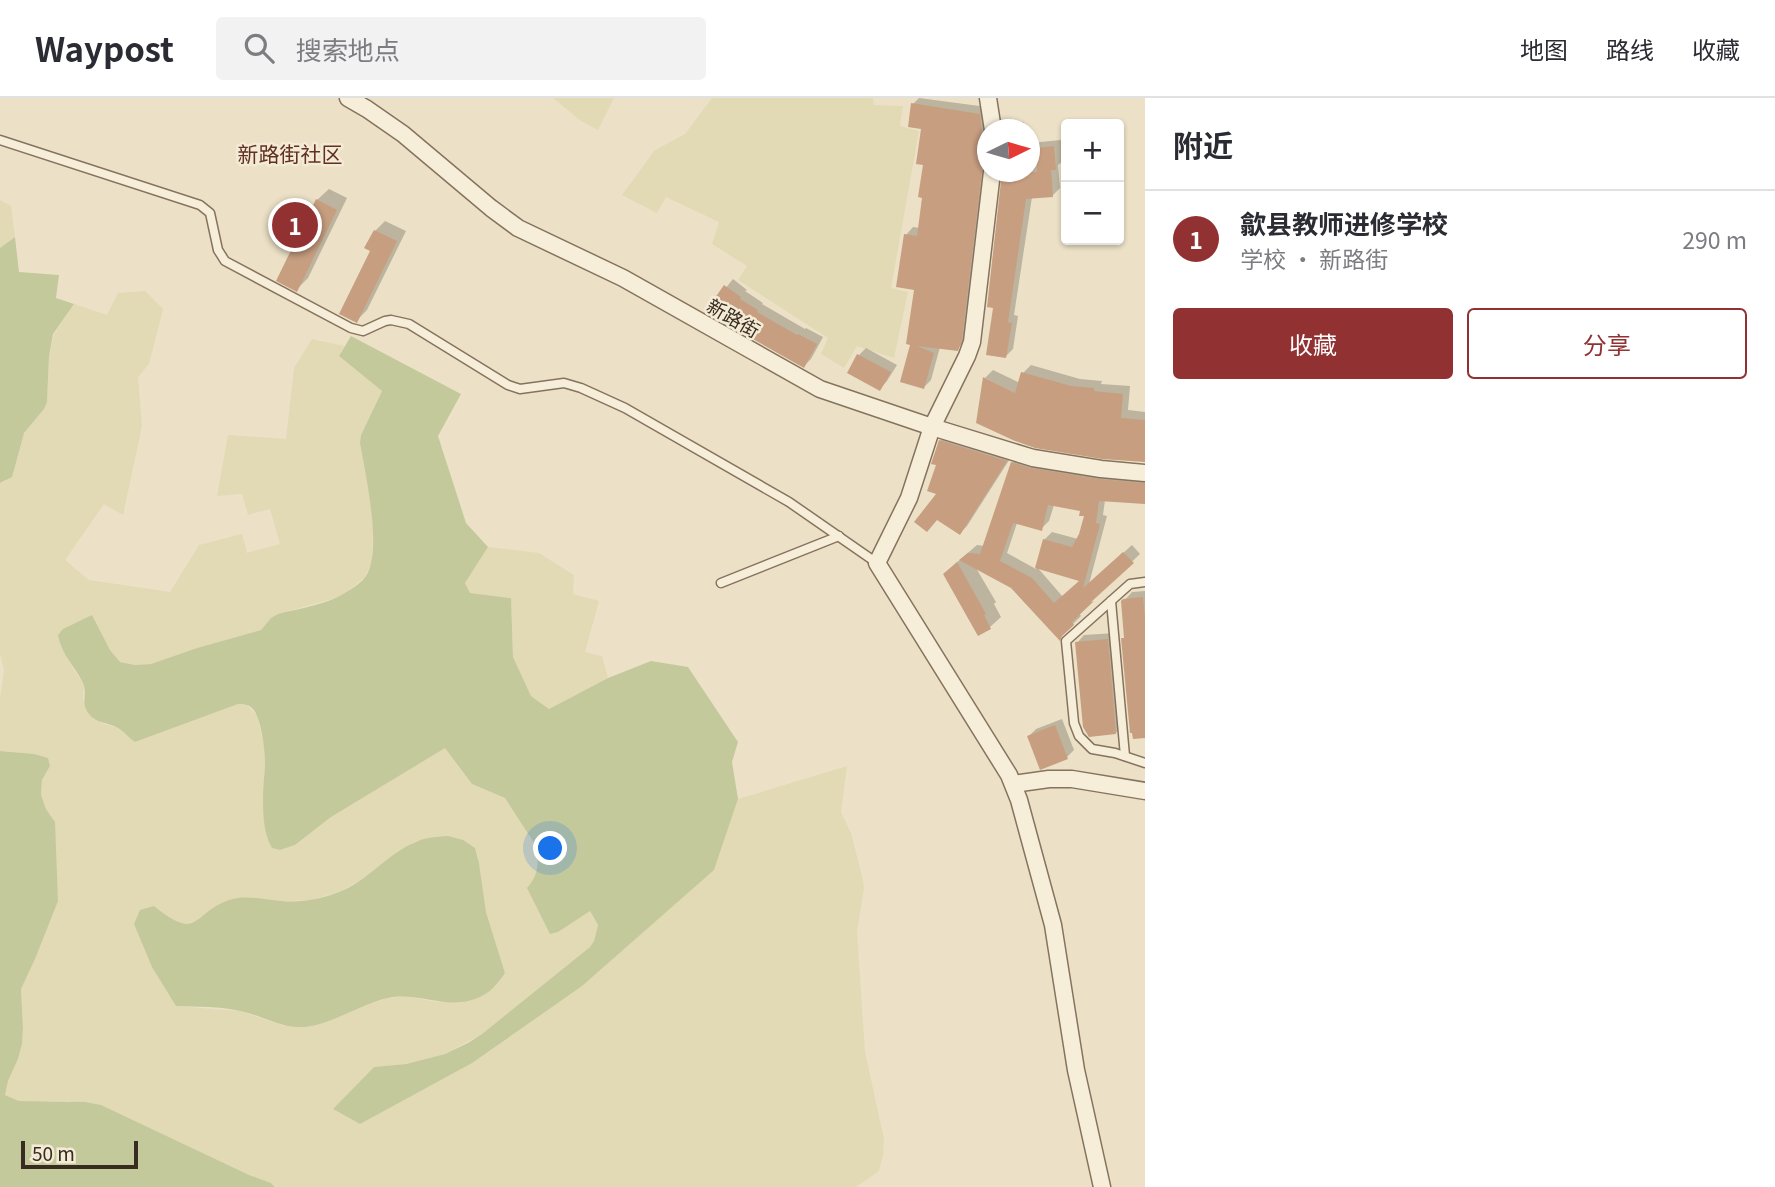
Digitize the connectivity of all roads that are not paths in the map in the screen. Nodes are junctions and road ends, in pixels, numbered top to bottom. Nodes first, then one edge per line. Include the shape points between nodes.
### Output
1 (348, 98) edge
2 (988, 98) edge
3 (991, 119) edge
4 (0, 141) edge
5 (991, 182) edge
6 (932, 427) junction
7 (1145, 472) edge
8 (838, 536) junction
9 (877, 563) junction
10 (1145, 582) edge
11 (721, 583) dead end
12 (1111, 601) junction
13 (1125, 756) junction
14 (1145, 763) edge
15 (1013, 784) junction
16 (1145, 791) edge
17 (1102, 1187) edge

1 - 6 street, 新路街 via 403,134 518,228 623,278 820,389
2 - 3 street
4 - 8 lane via 200,205 210,213 225,261 351,328 363,331 397,320 508,385 520,389 558,383 581,388 659,427 789,502
5 - 6 street via 972,342
6 - 7 street, 新路街 via 1033,458
6 - 9 street via 909,498
8 - 9 lane
8 - 11 lane
9 - 15 street
10 - 12 lane via 1130,584
12 - 13 lane
12 - 13 lane via 1066,641 1076,730 1092,749
13 - 14 lane
15 - 16 street via 1072,779
15 - 17 street via 1053,925 1076,1070

